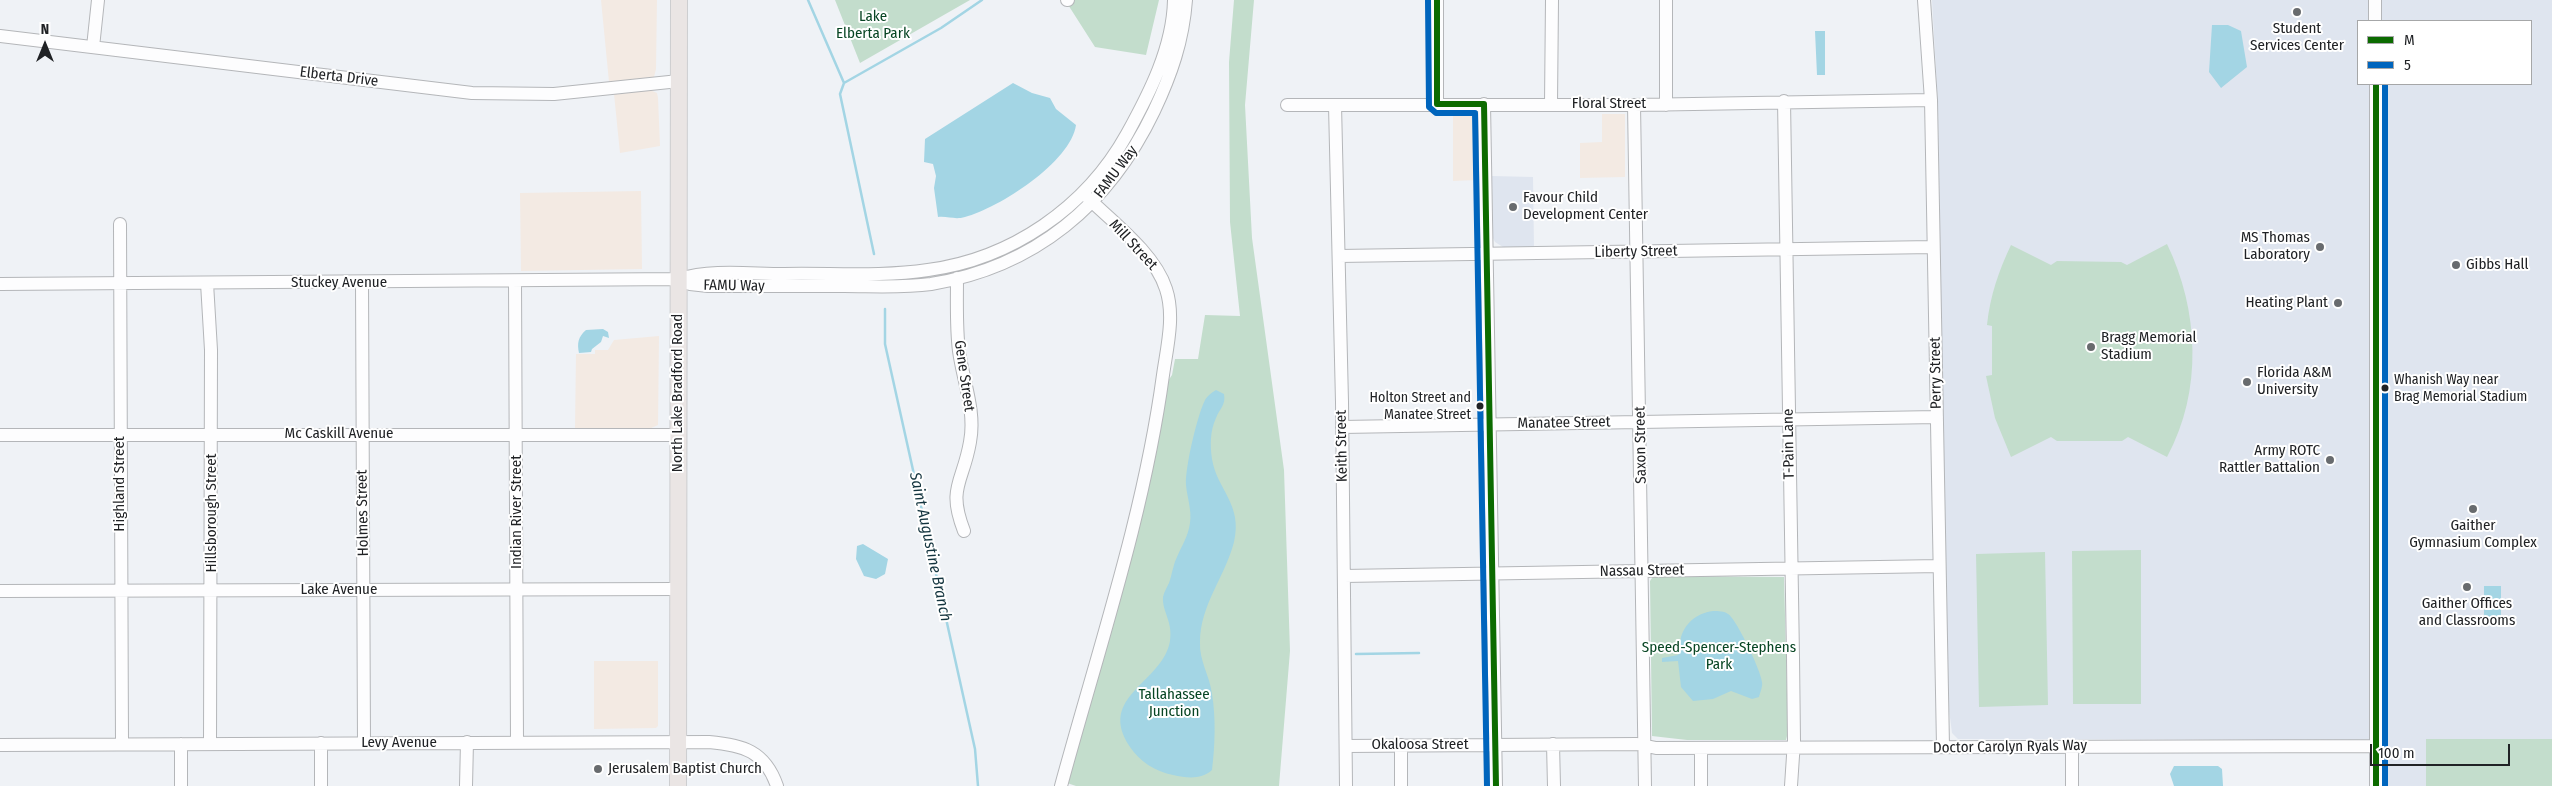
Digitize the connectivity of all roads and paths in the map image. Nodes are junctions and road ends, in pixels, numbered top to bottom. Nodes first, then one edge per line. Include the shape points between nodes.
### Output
1 (98, 0) edge
2 (679, 0) edge
3 (1174, 0) edge
4 (1186, 0) edge
5 (1437, 0) edge
6 (1552, 0) edge
7 (1666, 0) edge
8 (1924, 0) edge
9 (2375, 0) edge
10 (2375, 20) edge
11 (0, 36) edge
12 (93, 47) junction
13 (679, 81) junction
14 (2376, 85) edge
15 (1931, 100) junction
16 (1784, 101) junction
17 (1437, 104) junction
18 (1484, 104) junction
19 (1551, 104) junction
20 (1288, 105) dead end
21 (1335, 105) junction
22 (1634, 105) junction
23 (1666, 105) junction
24 (1083, 193) junction
25 (1093, 203) junction
26 (120, 224) dead end
27 (1934, 247) junction
28 (1786, 249) junction
29 (1637, 252) junction
30 (1487, 254) junction
31 (1339, 256) junction
32 (957, 278) junction
33 (679, 279) junction
34 (515, 281) junction
35 (207, 283) junction
36 (362, 283) junction
37 (0, 284) edge
38 (120, 284) junction
39 (1937, 417) junction
40 (1789, 420) junction
41 (1640, 422) junction
42 (1490, 425) junction
43 (1342, 427) junction
44 (120, 434) junction
45 (212, 434) junction
46 (362, 434) junction
47 (517, 434) junction
48 (0, 435) edge
49 (678, 435) junction
50 (964, 531) dead end
51 (1939, 566) junction
52 (1792, 569) junction
53 (1643, 571) junction
54 (1493, 574) junction
55 (1344, 576) junction
56 (678, 589) junction
57 (120, 590) junction
58 (212, 590) junction
59 (364, 590) junction
60 (517, 590) junction
61 (0, 591) edge
62 (678, 741) junction
63 (467, 742) junction
64 (517, 742) junction
65 (321, 743) junction
66 (364, 743) junction
67 (122, 744) junction
68 (181, 744) junction
69 (210, 744) junction
70 (1553, 744) junction
71 (0, 745) edge
72 (1495, 745) junction
73 (1346, 746) junction
74 (1401, 746) junction
75 (1644, 746) junction
76 (1943, 746) junction
77 (2072, 746) junction
78 (2376, 746) junction
79 (1701, 748) junction
80 (1793, 749) junction
81 (181, 786) edge
82 (321, 786) edge
83 (466, 786) edge
84 (678, 786) edge
85 (777, 786) edge
86 (1061, 786) edge
87 (1346, 786) edge
88 (1401, 786) edge
89 (1496, 786) edge
90 (1554, 786) edge
91 (1645, 786) edge
92 (1701, 786) edge
93 (1791, 786) edge
94 (2072, 786) edge
95 (2376, 786) edge

1 - 12 street
2 - 13 main road, North Lake Bradford Road
3 - 24 street, FAMU Way via 1170,32 1153,82 1118,149
4 - 25 street, FAMU Way via 1179,51 1165,89 1131,155
5 - 17 street
6 - 19 street
7 - 23 street
8 - 15 street, Perry Street
9 - 10 street
11 - 12 street, Elberta Drive
12 - 13 street, Elberta Drive via 472,93 554,94
13 - 33 main road, North Lake Bradford Road
14 - 78 street
15 - 16 street, Floral Street
15 - 27 street, Perry Street
16 - 23 street, Floral Street
16 - 28 street, T-Pain Lane
17 - 18 street, Floral Street
17 - 21 street, Floral Street
18 - 19 street, Floral Street
18 - 30 street
19 - 22 street, Floral Street
20 - 21 street, Floral Street
21 - 31 street, Keith Street
22 - 23 street, Floral Street
22 - 29 street, Saxon Street
24 - 25 street, Mill Street
24 - 33 street, FAMU Way via 1053,219 1017,241 982,257 947,267 896,273 711,274
25 - 32 street, FAMU Way via 1059,231 1026,252 992,268
25 - 86 street, Mill Street via 1146,255 1159,273 1170,304 1169,335 1156,429 1143,489
26 - 38 street, Highland Street
27 - 28 street, Liberty Street
27 - 39 street, Perry Street
28 - 29 street, Liberty Street
28 - 40 street, T-Pain Lane
29 - 30 street, Liberty Street
29 - 41 street, Saxon Street
30 - 31 street, Liberty Street
30 - 42 street
31 - 43 street, Keith Street
32 - 33 street, FAMU Way via 901,286 708,286
32 - 50 street, Gene Street via 959,352 970,397 971,424 971,441 955,498
33 - 34 street, Stuckey Avenue
33 - 49 main road, North Lake Bradford Road
34 - 36 street, Stuckey Avenue
34 - 47 street, Indian River Street
35 - 36 street, Stuckey Avenue
35 - 38 street, Stuckey Avenue
35 - 45 street, Hillsborough Street
36 - 46 street, Holmes Street
37 - 38 street, Stuckey Avenue
38 - 44 street, Highland Street
39 - 40 street, Manatee Street
39 - 51 street, Perry Street
40 - 41 street, Manatee Street
40 - 52 street, T-Pain Lane
41 - 42 street, Manatee Street
41 - 53 street, Saxon Street
42 - 43 street, Manatee Street
42 - 54 street
43 - 55 street, Keith Street
44 - 45 street, Mc Caskill Avenue
44 - 48 street, Mc Caskill Avenue
44 - 57 street, Highland Street
45 - 46 street, Mc Caskill Avenue
45 - 58 street, Hillsborough Street
46 - 47 street, Mc Caskill Avenue
46 - 59 street, Holmes Street
47 - 49 street, Mc Caskill Avenue
47 - 60 street, Indian River Street
49 - 56 main road, North Lake Bradford Road
51 - 52 street, Nassau Street
51 - 76 street, Perry Street
52 - 53 street, Nassau Street
52 - 80 street, T-Pain Lane
53 - 54 street, Nassau Street
53 - 75 street, Saxon Street
54 - 55 street, Nassau Street
54 - 72 street
55 - 73 street, Keith Street
56 - 60 street, Lake Avenue
56 - 62 main road, North Lake Bradford Road
57 - 58 street, Lake Avenue
57 - 61 street, Lake Avenue
57 - 67 street, Highland Street
58 - 59 street, Lake Avenue
58 - 69 street, Hillsborough Street
59 - 60 street, Lake Avenue
59 - 66 street, Holmes Street
60 - 64 street, Indian River Street
62 - 64 street, Levy Avenue
62 - 84 main road, North Lake Bradford Road
62 - 85 street, Levy Avenue via 738,745 761,758
63 - 64 street, Levy Avenue
63 - 66 street, Levy Avenue
63 - 83 street
65 - 66 street, Levy Avenue
65 - 69 street, Levy Avenue
65 - 82 street
67 - 68 street, Levy Avenue
67 - 71 street, Levy Avenue
68 - 69 street, Levy Avenue
68 - 81 street
70 - 72 street, Okaloosa Street
70 - 75 street, Okaloosa Street
70 - 90 street
72 - 74 street, Okaloosa Street
72 - 89 street
73 - 74 street, Okaloosa Street
73 - 87 street, Keith Street
74 - 88 street
75 - 79 street, Doctor Carolyn Ryals Way
75 - 91 street, Saxon Street
76 - 77 street, Doctor Carolyn Ryals Way
76 - 80 street, Doctor Carolyn Ryals Way
77 - 78 street, Doctor Carolyn Ryals Way
77 - 94 street
78 - 95 street
79 - 80 street, Doctor Carolyn Ryals Way
79 - 92 street
80 - 93 street, T-Pain Lane

